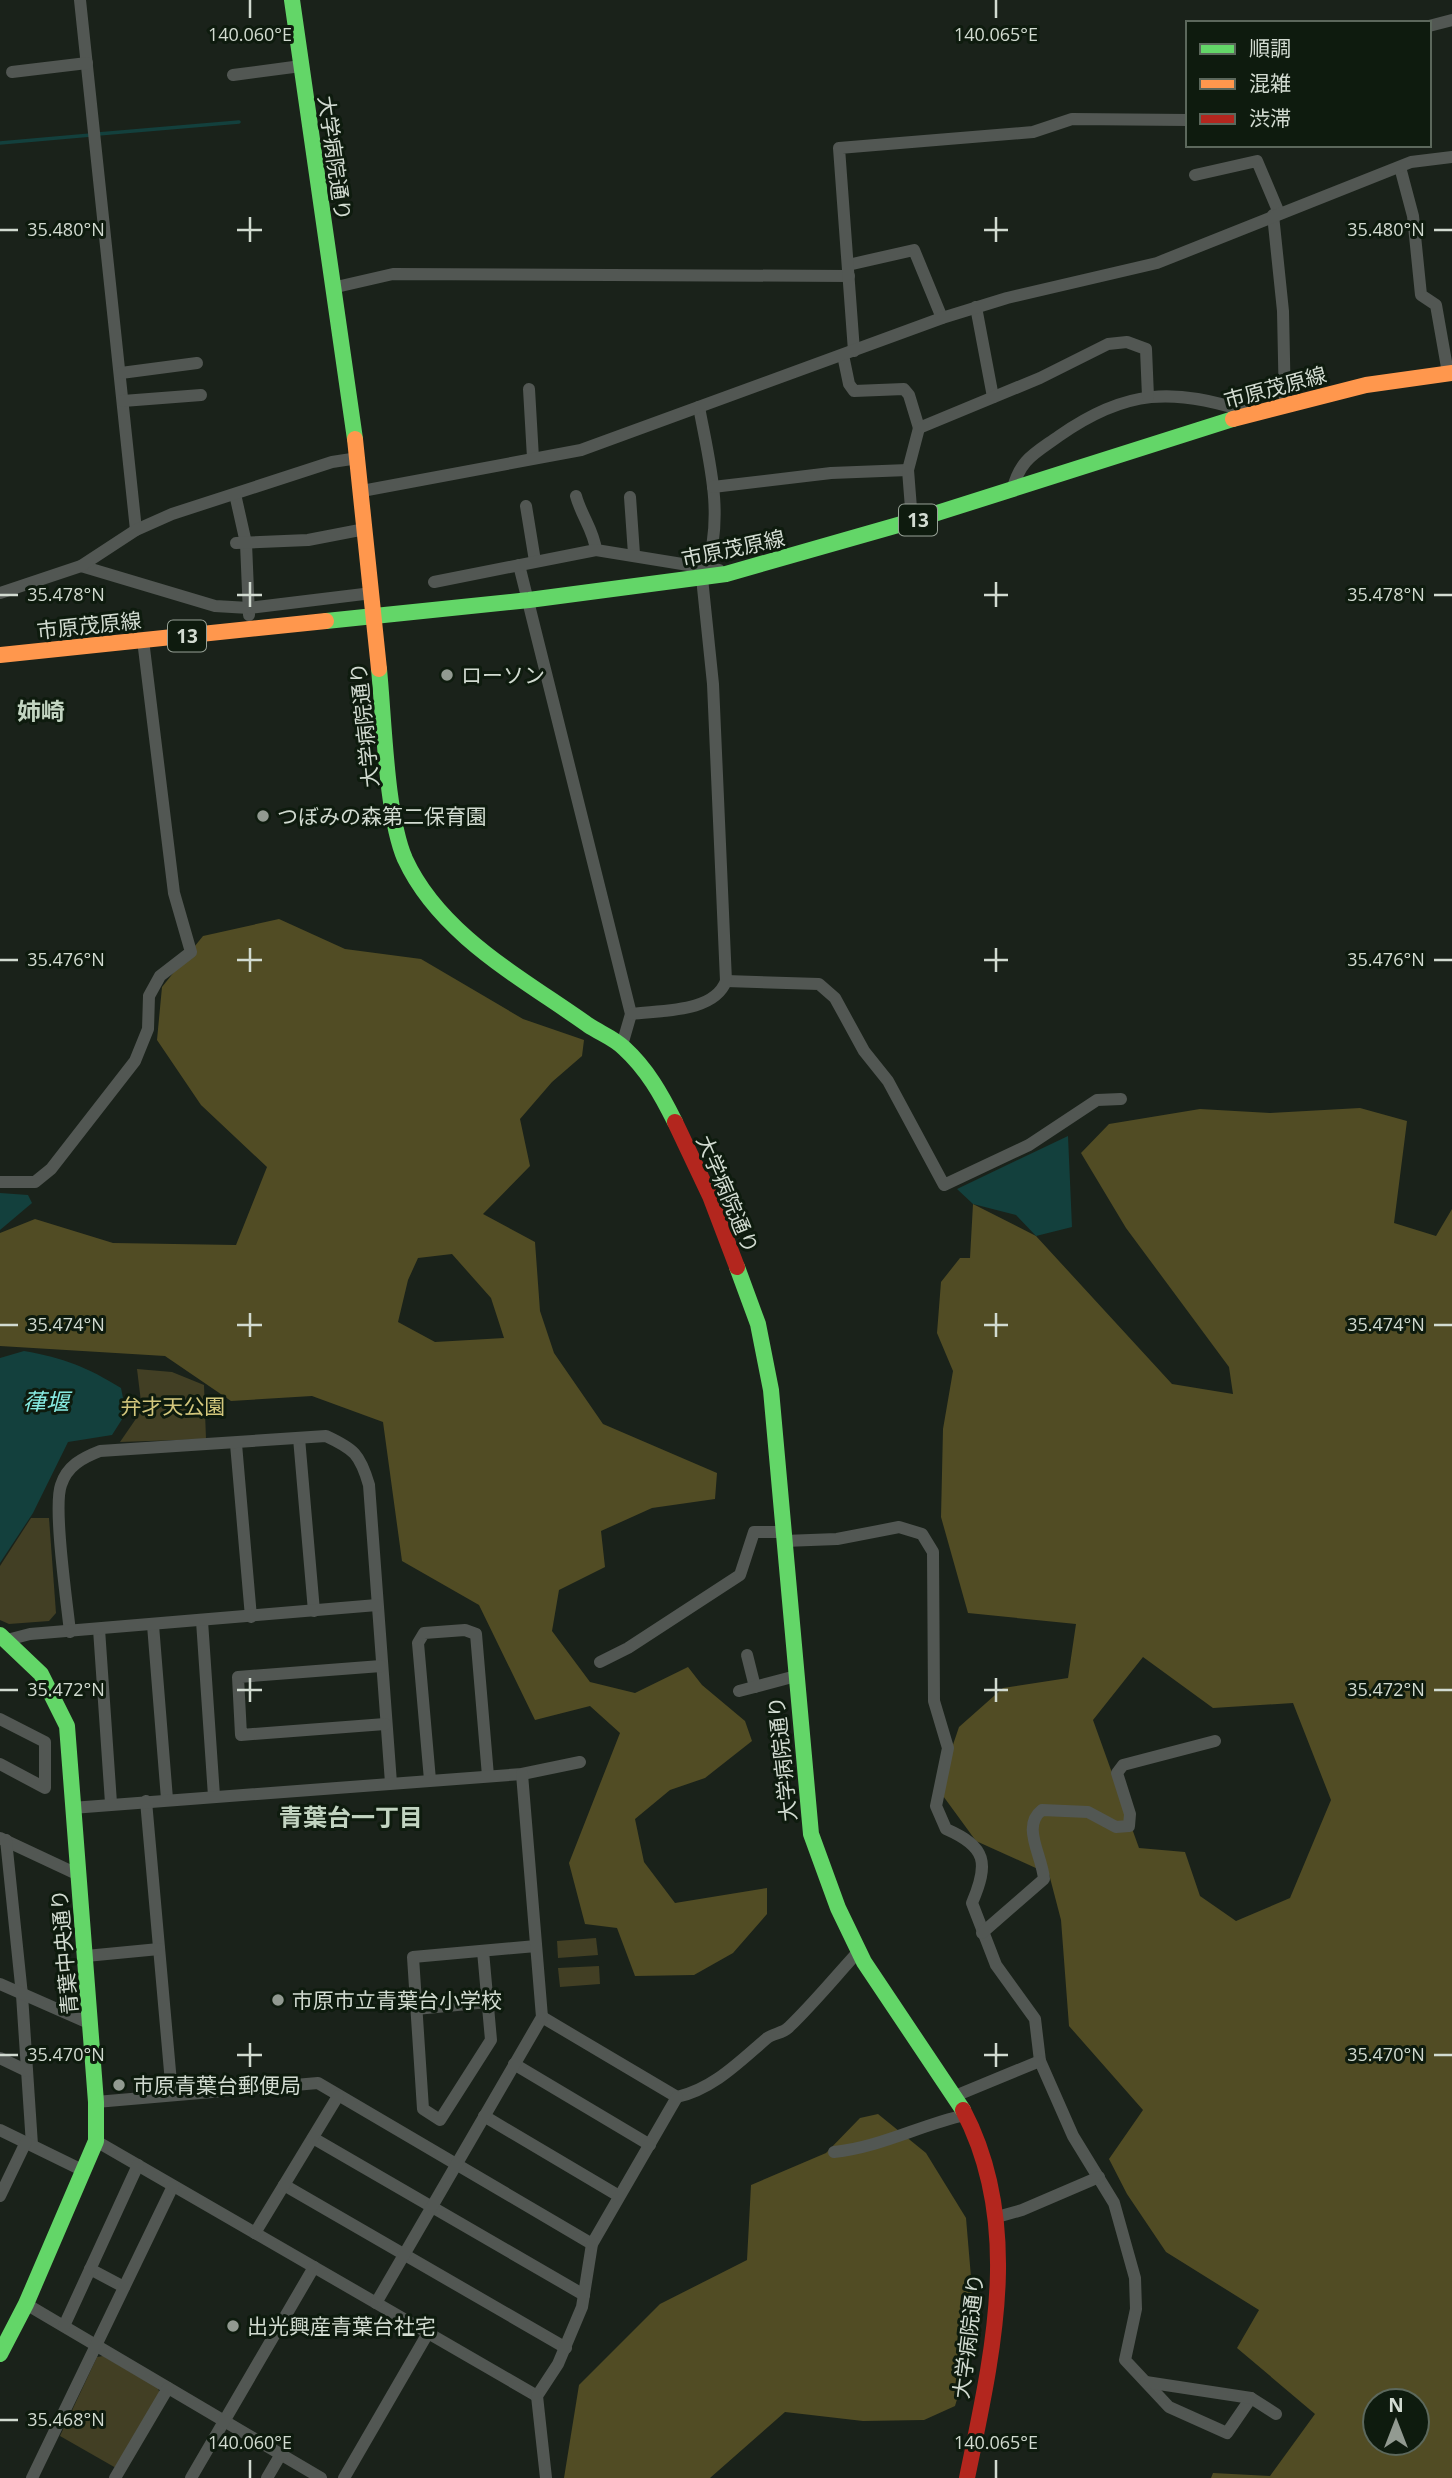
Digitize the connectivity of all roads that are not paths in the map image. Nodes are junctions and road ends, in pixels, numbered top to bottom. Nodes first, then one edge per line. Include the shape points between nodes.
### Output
1 (80, 0) edge
2 (292, 0) edge
3 (1452, 20) edge
4 (1431, 25) edge
5 (87, 63) junction
6 (301, 66) junction
7 (12, 72) dead end
8 (233, 75) dead end
9 (1186, 120) edge
10 (1452, 157) edge
11 (1400, 167) junction
12 (1195, 175) dead end
13 (1276, 214) junction
14 (849, 271) junction
15 (332, 288) junction
16 (976, 307) junction
17 (942, 318) junction
18 (848, 353) junction
19 (197, 363) dead end
20 (121, 373) junction
21 (1450, 373) edge
22 (529, 388) dead end
23 (201, 395) dead end
24 (993, 397) junction
25 (1149, 397) junction
26 (123, 401) junction
27 (1285, 406) junction
28 (699, 407) junction
29 (1253, 413) junction
30 (919, 428) junction
31 (358, 458) junction
32 (533, 458) junction
33 (908, 470) junction
34 (713, 487) junction
35 (362, 491) junction
36 (1012, 491) junction
37 (235, 494) junction
38 (576, 496) dead end
39 (630, 498) dead end
40 (526, 506) dead end
41 (912, 521) junction
42 (365, 529) junction
43 (136, 530) junction
44 (241, 543) junction
45 (597, 550) junction
46 (634, 554) junction
47 (536, 561) junction
48 (519, 565) junction
49 (81, 566) junction
50 (705, 573) junction
51 (434, 582) dead end
52 (0, 593) edge
53 (372, 593) junction
54 (529, 600) junction
55 (249, 608) junction
56 (374, 617) junction
57 (249, 629) junction
58 (143, 640) junction
59 (0, 655) edge
60 (726, 981) junction
61 (631, 1014) junction
62 (622, 1045) junction
63 (1121, 1099) dead end
64 (0, 1182) edge
65 (299, 1438) junction
66 (236, 1444) junction
67 (784, 1536) junction
68 (377, 1605) junction
69 (314, 1611) junction
70 (251, 1617) junction
71 (202, 1621) junction
72 (153, 1625) junction
73 (99, 1629) junction
74 (70, 1632) junction
75 (4, 1637) edge
76 (747, 1655) dead end
77 (600, 1662) dead end
78 (381, 1666) junction
79 (796, 1676) junction
80 (755, 1686) junction
81 (739, 1691) dead end
82 (0, 1719) edge
83 (385, 1724) junction
84 (1216, 1741) dead end
85 (580, 1762) dead end
86 (0, 1764) edge
87 (522, 1774) junction
88 (488, 1776) junction
89 (430, 1780) junction
90 (391, 1783) junction
91 (214, 1796) junction
92 (167, 1800) junction
93 (146, 1801) junction
94 (111, 1803) junction
95 (72, 1808) junction
96 (2, 1844) edge
97 (79, 1875) junction
98 (982, 1933) junction
99 (536, 1946) junction
100 (159, 1949) junction
101 (484, 1951) junction
102 (858, 1952) junction
103 (86, 1956) junction
104 (0, 1984) edge
105 (22, 1995) junction
106 (488, 2002) junction
107 (416, 2009) junction
108 (542, 2017) junction
109 (90, 2024) junction
110 (0, 2058) edge
111 (1041, 2061) junction
112 (514, 2064) junction
113 (27, 2071) junction
114 (172, 2094) junction
115 (338, 2096) junction
116 (955, 2096) junction
117 (677, 2097) junction
118 (96, 2102) junction
119 (965, 2115) junction
120 (484, 2116) junction
121 (0, 2130) edge
122 (313, 2138) junction
123 (96, 2141) junction
124 (29, 2143) junction
125 (650, 2145) junction
126 (834, 2152) dead end
127 (457, 2163) junction
128 (138, 2165) junction
129 (84, 2171) junction
130 (1100, 2178) junction
131 (285, 2185) junction
132 (173, 2186) junction
133 (0, 2196) edge
134 (619, 2196) junction
135 (430, 2208) junction
136 (997, 2217) junction
137 (255, 2233) junction
138 (592, 2244) junction
139 (404, 2255) junction
140 (314, 2267) junction
141 (90, 2269) junction
142 (124, 2287) junction
143 (584, 2295) junction
144 (376, 2303) junction
145 (26, 2304) junction
146 (64, 2326) junction
147 (428, 2333) junction
148 (96, 2345) junction
149 (566, 2348) junction
150 (0, 2354) edge
151 (1146, 2382) junction
152 (168, 2388) junction
153 (537, 2396) junction
154 (1251, 2399) junction
155 (1276, 2414) dead end
156 (224, 2421) junction
157 (281, 2454) junction
158 (32, 2478) edge
159 (115, 2478) edge
160 (191, 2478) edge
161 (267, 2478) edge
162 (321, 2478) edge
163 (344, 2478) edge
164 (546, 2478) edge
165 (967, 2478) edge

1 - 5 street
2 - 6 street, 大学病院通り
3 - 4 street
5 - 7 street
5 - 20 street
6 - 8 street
6 - 15 street, 大学病院通り
9 - 14 street via 1072,120 1032,132 839,148
10 - 11 street
11 - 13 street
11 - 21 street via 1413,216 1421,295 1436,304
12 - 13 street via 1257,162
13 - 16 street via 1157,263
13 - 27 street
14 - 15 street via 393,274
14 - 17 street via 914,250
14 - 18 street
15 - 31 street, 大学病院通り
16 - 17 street
16 - 24 street
17 - 18 street
18 - 28 street
18 - 30 street via 849,384 854,391 904,389
19 - 20 street
20 - 26 street
21 - 27 street, 市原茂原線 / 13 via 1366,385
22 - 32 street
23 - 26 street
24 - 25 street via 1108,344 1127,342 1146,349
24 - 30 street
25 - 29 street via 1212,400
25 - 36 street via 1091,414 1024,461
26 - 43 street
27 - 29 street, 市原茂原線 / 13
28 - 32 street via 581,450
28 - 34 street
29 - 36 street, 市原茂原線 / 13
30 - 33 street
31 - 35 street, 大学病院通り
31 - 37 street
32 - 35 street
33 - 34 street via 831,473
33 - 41 street
34 - 50 street via 716,540
35 - 42 street, 大学病院通り
36 - 41 street, 市原茂原線 / 13
37 - 43 street
37 - 44 street
38 - 45 street
39 - 46 street
40 - 47 street
41 - 50 street, 市原茂原線 / 13 via 726,575
42 - 44 street via 308,540
42 - 53 street, 大学病院通り
43 - 49 street
44 - 55 street
45 - 46 street
45 - 47 street
46 - 50 street
47 - 48 street
48 - 51 street
48 - 54 street
49 - 52 street
49 - 55 street via 215,606
50 - 54 street, 市原茂原線 / 13
50 - 60 street
53 - 55 street
53 - 56 street, 大学病院通り
54 - 56 street, 市原茂原線 / 13
54 - 61 street
55 - 57 street
56 - 57 street, 市原茂原線 / 13
56 - 62 street, 大学病院通り via 393,807 404,856 424,893 468,940
57 - 58 street, 市原茂原線 / 13
58 - 59 street, 市原茂原線 / 13
58 - 64 street via 174,893 191,952 160,976 149,996 148,1028 135,1061 51,1170 36,1181
60 - 61 street via 722,991 697,1005
60 - 63 street via 819,984 835,998 864,1051 888,1081 944,1185 1029,1145 1097,1100
61 - 62 street
62 - 67 street, 大学病院通り via 662,1096 710,1196 758,1324 771,1390
65 - 66 street
65 - 68 street via 326,1436 350,1447 362,1462 369,1485
65 - 69 street
66 - 70 street
66 - 74 street via 100,1451 80,1459 67,1472 58,1496
67 - 77 street via 754,1532 740,1575
67 - 79 street, 大学病院通り
67 - 98 street via 837,1539 900,1527 922,1534 933,1552 934,1702 948,1748 936,1806 946,1829 971,1841 981,1854 980,1885 972,1903
68 - 69 street
68 - 78 street
69 - 70 street
70 - 71 street
71 - 72 street
71 - 91 street
72 - 73 street
72 - 92 street
73 - 74 street
73 - 94 street
74 - 75 street
75 - 95 street, 青葉中央通り via 41,1674 67,1726
76 - 80 street
78 - 83 street
78 - 83 street via 238,1677 241,1735
79 - 80 street
79 - 102 street, 大学病院通り via 811,1834 831,1898
80 - 81 street
82 - 86 street via 46,1742 45,1788
83 - 90 street
84 - 98 street via 1123,1765 1117,1773 1130,1814 1129,1826 1116,1827 1088,1812 1042,1810 1034,1816 1031,1830 1044,1879
85 - 87 street
87 - 88 street
87 - 99 street
88 - 89 street
88 - 89 street via 476,1634 464,1630 424,1633 418,1643
89 - 90 street
90 - 91 street
91 - 92 street
92 - 93 street
93 - 94 street
93 - 100 street
94 - 95 street
95 - 97 street, 青葉中央通り
96 - 97 street
96 - 105 street
97 - 103 street, 青葉中央通り
98 - 111 street via 996,1965 1035,2019
99 - 101 street
99 - 108 street
100 - 103 street
100 - 114 street
101 - 106 street
101 - 107 street via 413,1957
102 - 116 street, 大学病院通り
102 - 117 street via 786,2030 768,2036 720,2078
103 - 109 street, 青葉中央通り
104 - 105 street
105 - 109 street
105 - 113 street
106 - 107 street
106 - 107 street via 491,2040 440,2120 423,2109
108 - 112 street
108 - 117 street
109 - 118 street, 青葉中央通り
110 - 113 street
111 - 116 street
111 - 130 street via 1073,2136
112 - 120 street
112 - 125 street
113 - 124 street
114 - 115 street via 309,2082
114 - 118 street
115 - 122 street
115 - 127 street
116 - 119 street, 大学病院通り
117 - 125 street
118 - 123 street, 青葉中央通り
119 - 126 street via 936,2121 876,2146
119 - 136 street, 大学病院通り via 984,2161
120 - 127 street
120 - 134 street
121 - 124 street
122 - 131 street
122 - 135 street
123 - 128 street
123 - 129 street, 青葉中央通り
124 - 129 street
124 - 133 street
125 - 134 street
127 - 135 street
127 - 138 street
128 - 132 street
128 - 141 street
129 - 145 street, 青葉中央通り
130 - 136 street
130 - 151 street via 1114,2203 1135,2278 1136,2309 1125,2360
131 - 137 street
131 - 139 street
132 - 137 street
132 - 142 street
134 - 138 street
135 - 139 street
135 - 143 street
136 - 165 street, 大学病院通り via 996,2317
137 - 140 street
138 - 143 street
139 - 144 street
139 - 149 street
140 - 144 street
140 - 156 street
141 - 142 street
141 - 146 street
142 - 148 street
143 - 149 street
144 - 147 street
145 - 146 street
145 - 150 street, 青葉中央通り
146 - 148 street
147 - 153 street
147 - 163 street
148 - 152 street
148 - 158 street
149 - 153 street
151 - 154 street
151 - 154 street via 1170,2407 1227,2433
152 - 156 street
152 - 159 street
153 - 164 street
154 - 155 street
156 - 157 street
156 - 160 street
157 - 161 street
157 - 162 street

